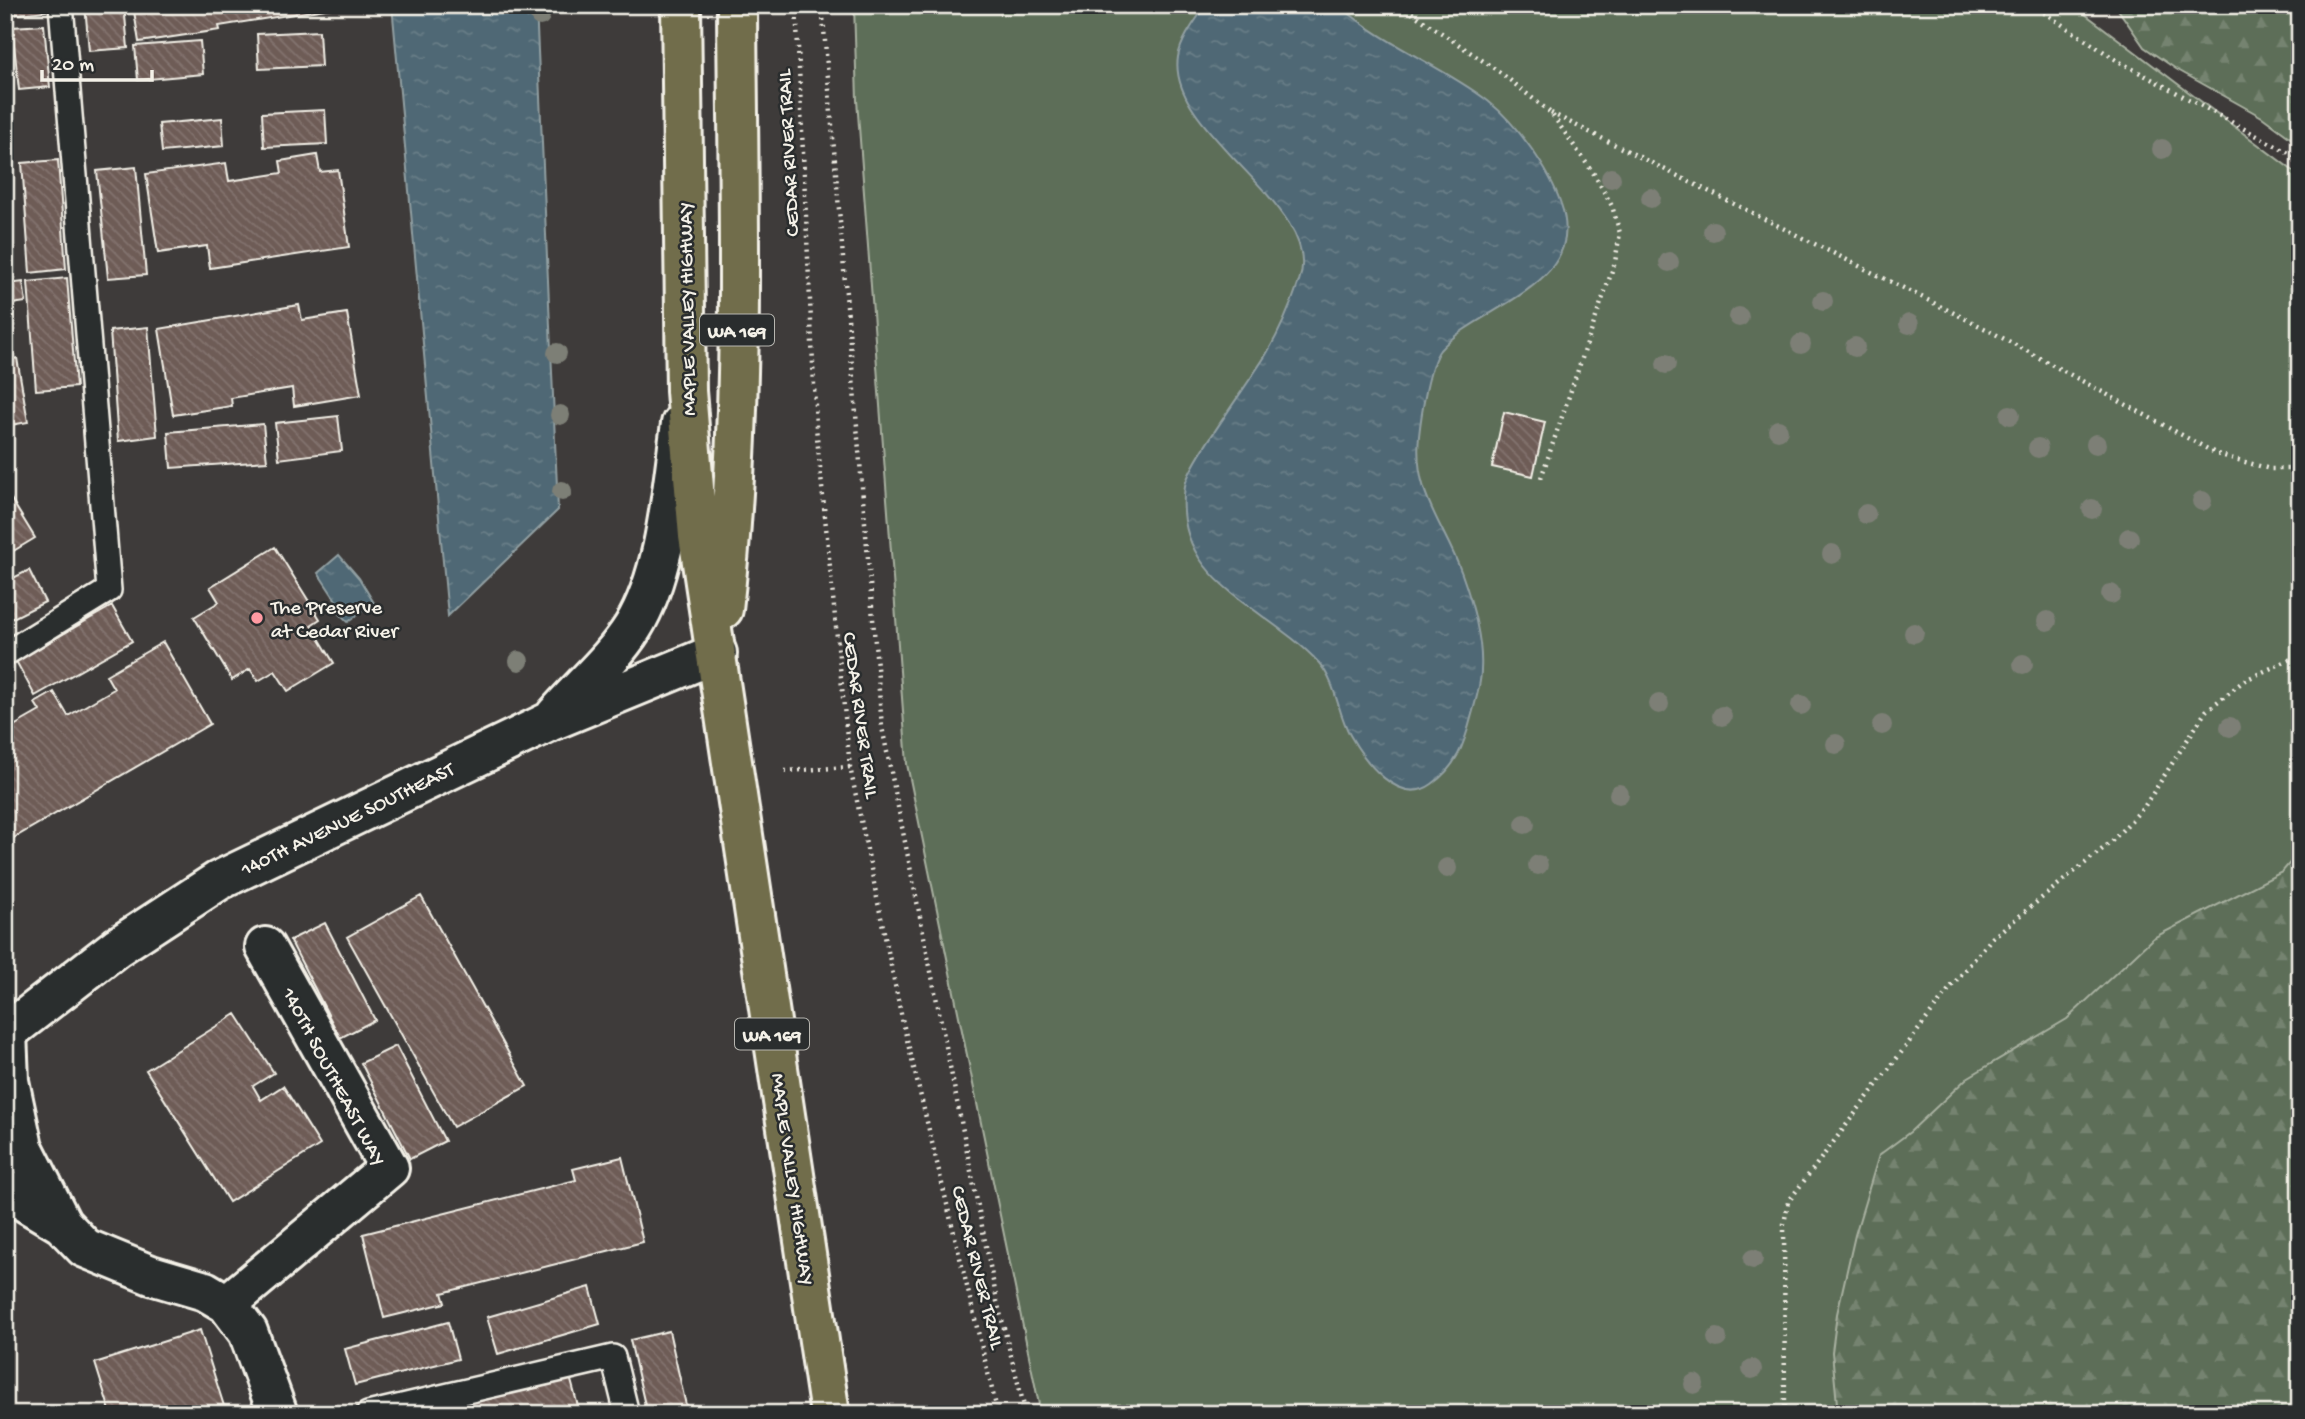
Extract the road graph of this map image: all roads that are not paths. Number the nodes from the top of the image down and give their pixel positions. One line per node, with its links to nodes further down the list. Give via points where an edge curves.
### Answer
1 (61, 5): 6 (lane, via 108,590)
2 (681, 5): 4 (main road, MAPLE VALLEY HIGHWAY / WA 169)
3 (737, 5): 5 (main road, MAPLE VALLEY HIGHWAY / WA 169, via 733,523)
4 (686, 391): 5 (main road, MAPLE VALLEY HIGHWAY / WA 169, via 698,536); 7 (main road, via 666,526 651,587 632,629)
5 (718, 653): 7 (main road, 140TH AVENUE SOUTHEAST); 17 (main road, MAPLE VALLEY HIGHWAY / WA 169)
6 (5, 654)
7 (549, 722): 9 (main road, 140TH AVENUE SOUTHEAST, via 218,881 117,947)
8 (265, 947): 12 (main road, 140TH SOUTHEAST WAY, via 389,1168)
9 (6, 1033): 11 (main road, via 9,1081 23,1147)
10 (5, 1190): 11 (main road)
11 (62, 1224): 12 (main road, via 85,1248 205,1291)
12 (227, 1304): 14 (main road, via 248,1332)
13 (399, 1410): 15 (lane); 16 (lane, via 613,1357)
14 (278, 1414)
15 (368, 1414)
16 (627, 1414)
17 (830, 1414)

